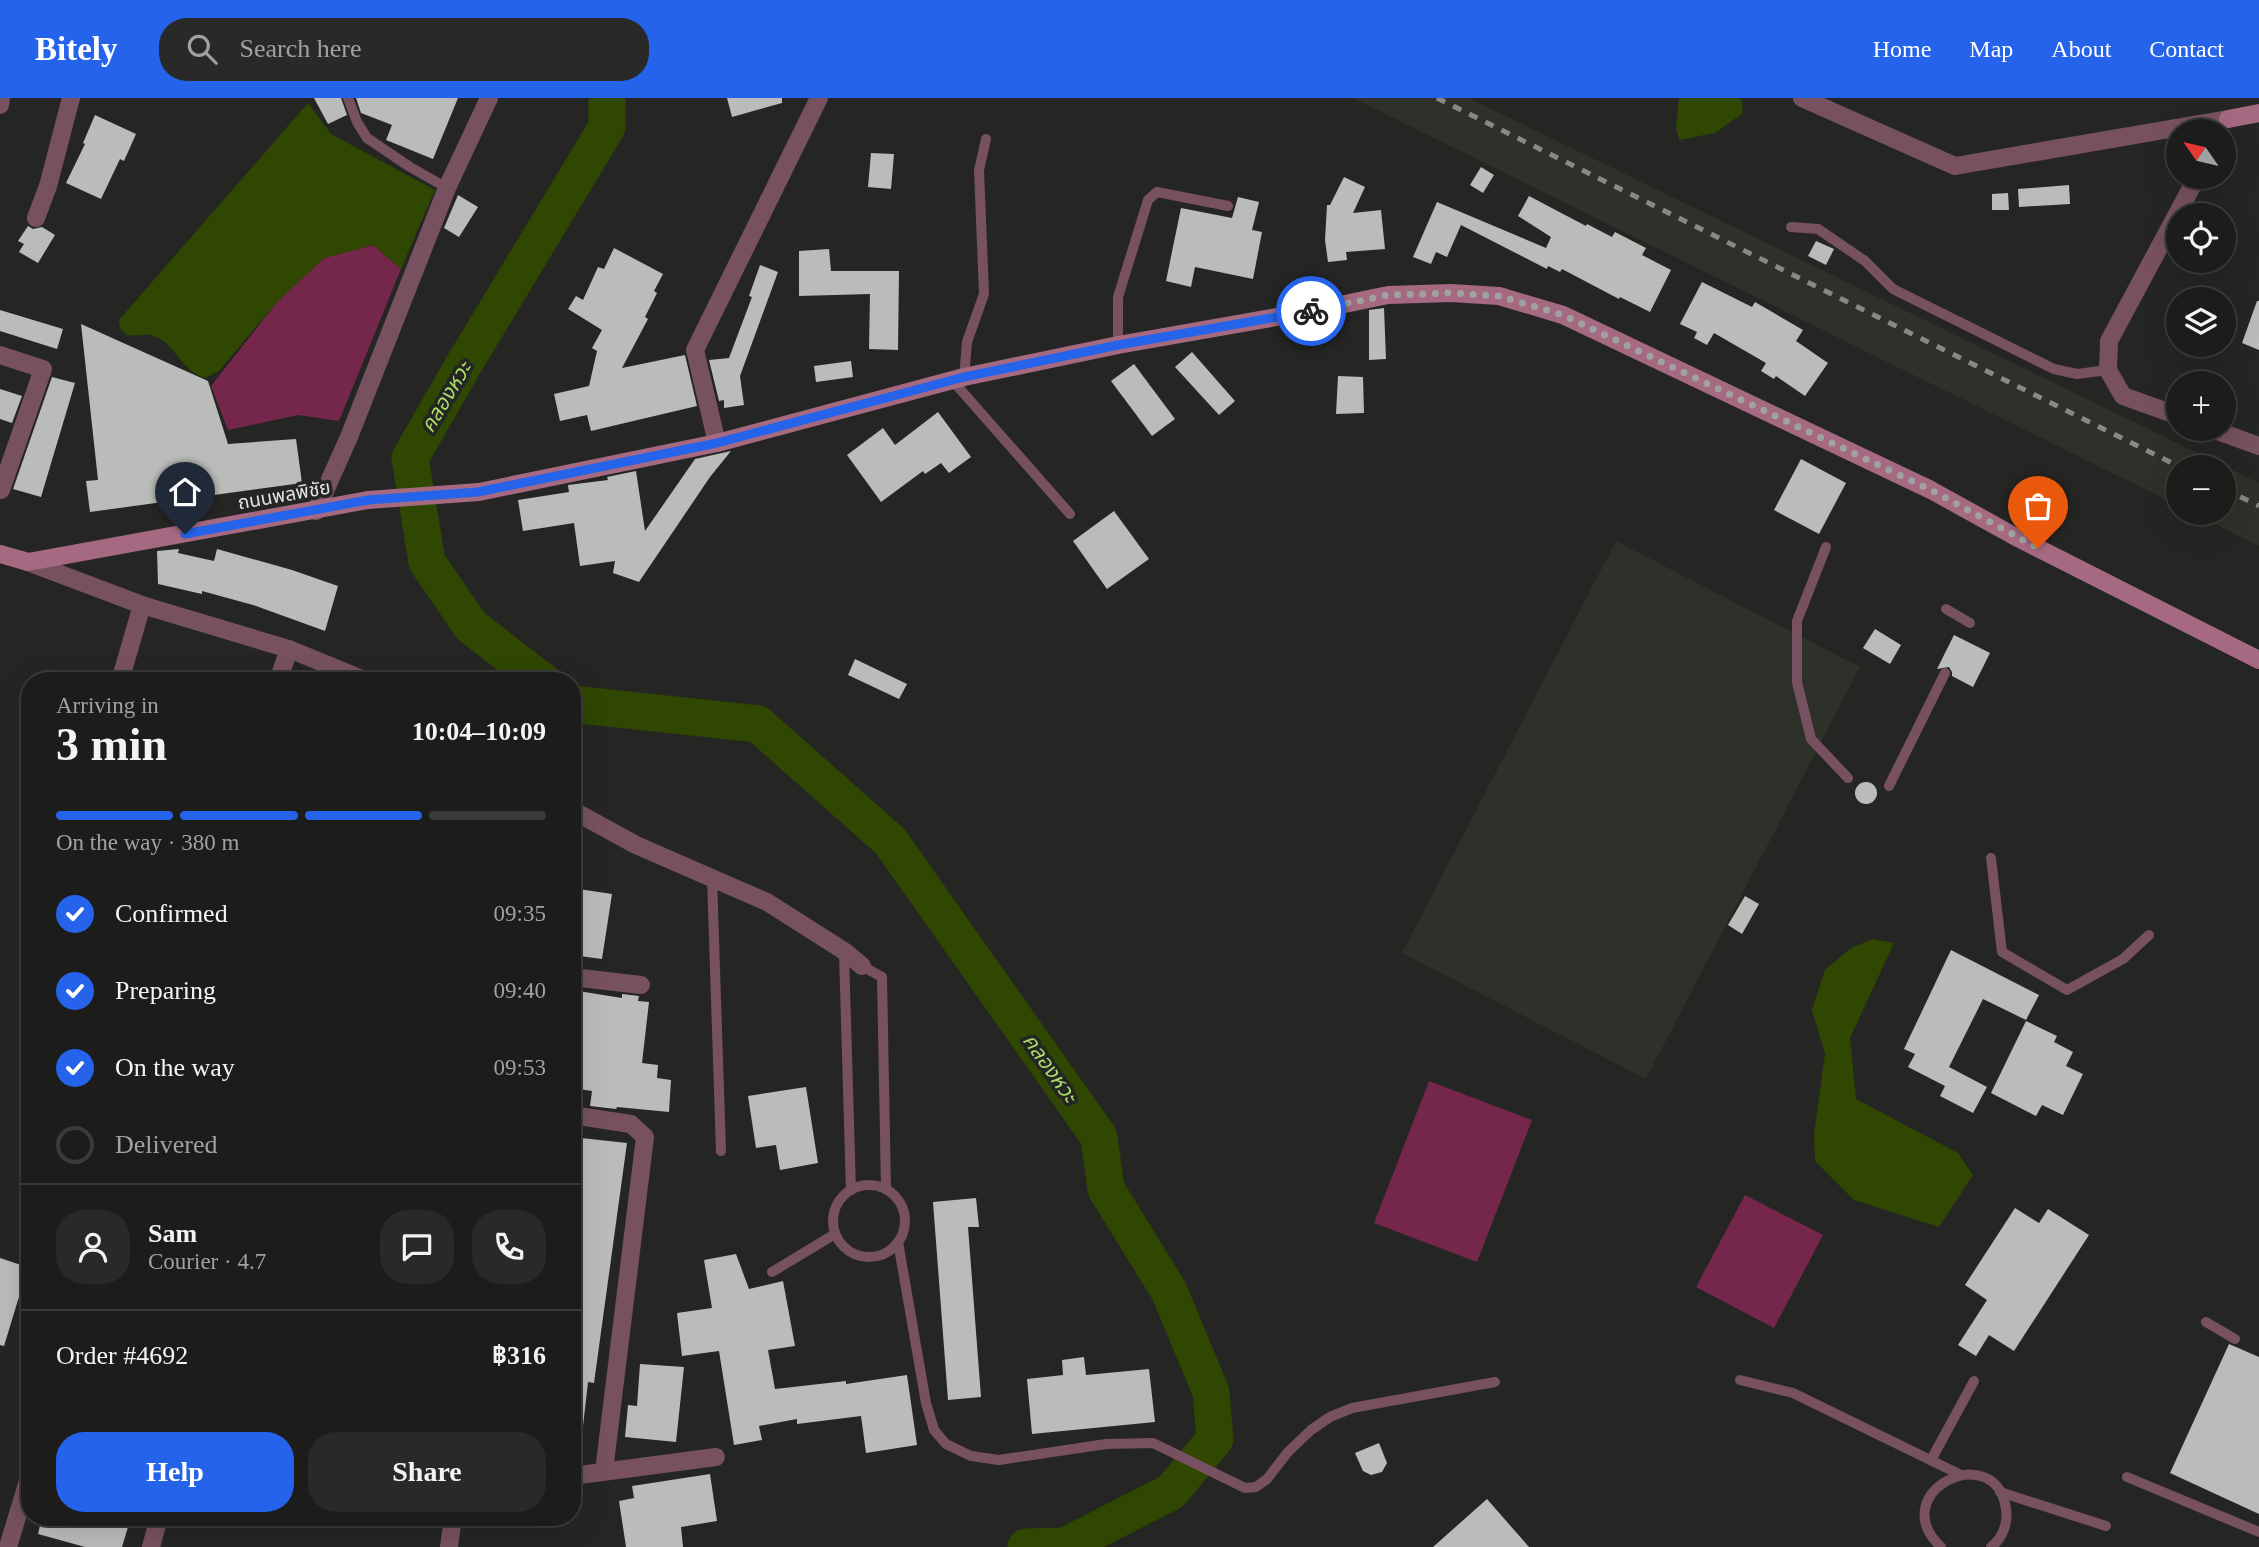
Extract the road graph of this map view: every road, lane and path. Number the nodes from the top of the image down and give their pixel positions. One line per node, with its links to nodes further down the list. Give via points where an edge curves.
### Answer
1 (1, 98): 7 (street)
2 (71, 98): 15 (street)
3 (348, 98): 12 (lane, via 367,138)
4 (489, 98): 12 (street)
5 (819, 98): 23 (street, via 695,351)
6 (1801, 98): 10 (street, via 1955,166)
7 (0, 105)
8 (2259, 113): 9 (street)
9 (2236, 121)
10 (2166, 134)
11 (986, 139): 20 (lane, via 979,170 984,294)
12 (447, 188): 26 (street)
13 (2191, 189): 19 (street, via 2109,341)
14 (1228, 206): 17 (lane, via 1157,192 1148,200 1118,297)
15 (36, 218)
16 (1791, 227): 19 (lane, via 1818,229 1865,261 1893,289 2054,369 2077,374)
17 (1118, 345): 20 (street, ถนนพลพิชัย); 35 (street, ถนนพลพิชัย, via 1388,295 1499,296 1563,315 1931,490)
18 (0, 355): 25 (street, via 43,369)
19 (2108, 370): 21 (street, via 2123,396)
20 (958, 379): 23 (street, ถนนพลพิชัย); 27 (lane)
21 (2166, 411)
22 (2236, 438): 24 (street)
23 (717, 443): 26 (street, ถนนพลพิชัย, via 478,492 368,500)
24 (2259, 446)
25 (1, 490)
26 (316, 511): 30 (street, ถนนพลพิชัย)
27 (1070, 514)
28 (1826, 547): 40 (lane, via 1797,621 1797,682 1811,739)
29 (0, 554): 30 (street, ถนนพลพิชัย)
30 (28, 562): 31 (street)
31 (142, 604): 34 (street); 36 (street)
32 (1945, 609): 33 (lane)
33 (1970, 622)
34 (289, 649): 37 (street); 38 (street)
35 (2258, 658)
36 (123, 672)
37 (281, 672)
38 (345, 672)
39 (1945, 673): 41 (lane)
40 (1848, 778)
41 (1889, 786)
42 (581, 815): 44 (street)
43 (1991, 858): 45 (lane, via 2002,952 2067,990 2123,959)
44 (712, 878): 46 (street, via 767,902); 51 (lane)
45 (2149, 935)
46 (844, 951): 47 (street); 53 (lane)
47 (862, 966): 52 (lane, via 882,978)
48 (581, 978): 49 (street)
49 (641, 985)
50 (581, 1116): 64 (street, via 631,1124 645,1138)
51 (721, 1151)
52 (886, 1189): 53 (lane, via 875,1185); 55 (lane, via 896,1197 905,1219)
53 (851, 1190): 54 (lane, via 835,1209)
54 (835, 1234): 55 (lane, via 840,1244 859,1256 881,1256); 56 (lane)
55 (898, 1242): 61 (lane, via 934,1430 946,1444 971,1456 999,1460 1106,1444 1153,1443 1245,1488 1256,1487 1311,1430 1330,1417 1352,1408)
56 (772, 1272)
57 (2206, 1322): 58 (lane)
58 (2235, 1339)
59 (1740, 1380): 63 (lane, via 1793,1393)
60 (1974, 1381): 63 (lane)
61 (1496, 1382)
62 (716, 1457): 64 (street)
63 (1931, 1460): 66 (lane)
64 (604, 1471): 65 (street)
65 (581, 1475)
66 (1961, 1475): 68 (lane, via 1983,1478); 77 (lane, via 1947,1479 1929,1500 1927,1527)
67 (2127, 1477): 73 (lane)
68 (2000, 1492): 72 (lane); 78 (lane, via 2007,1519 2004,1532)
69 (21, 1504): 74 (street)
70 (157, 1526): 75 (street)
71 (452, 1526): 76 (street)
72 (2106, 1526)
73 (2259, 1532)
74 (8, 1547)
75 (151, 1547)
76 (449, 1547)
77 (1941, 1547)
78 (1991, 1547)

